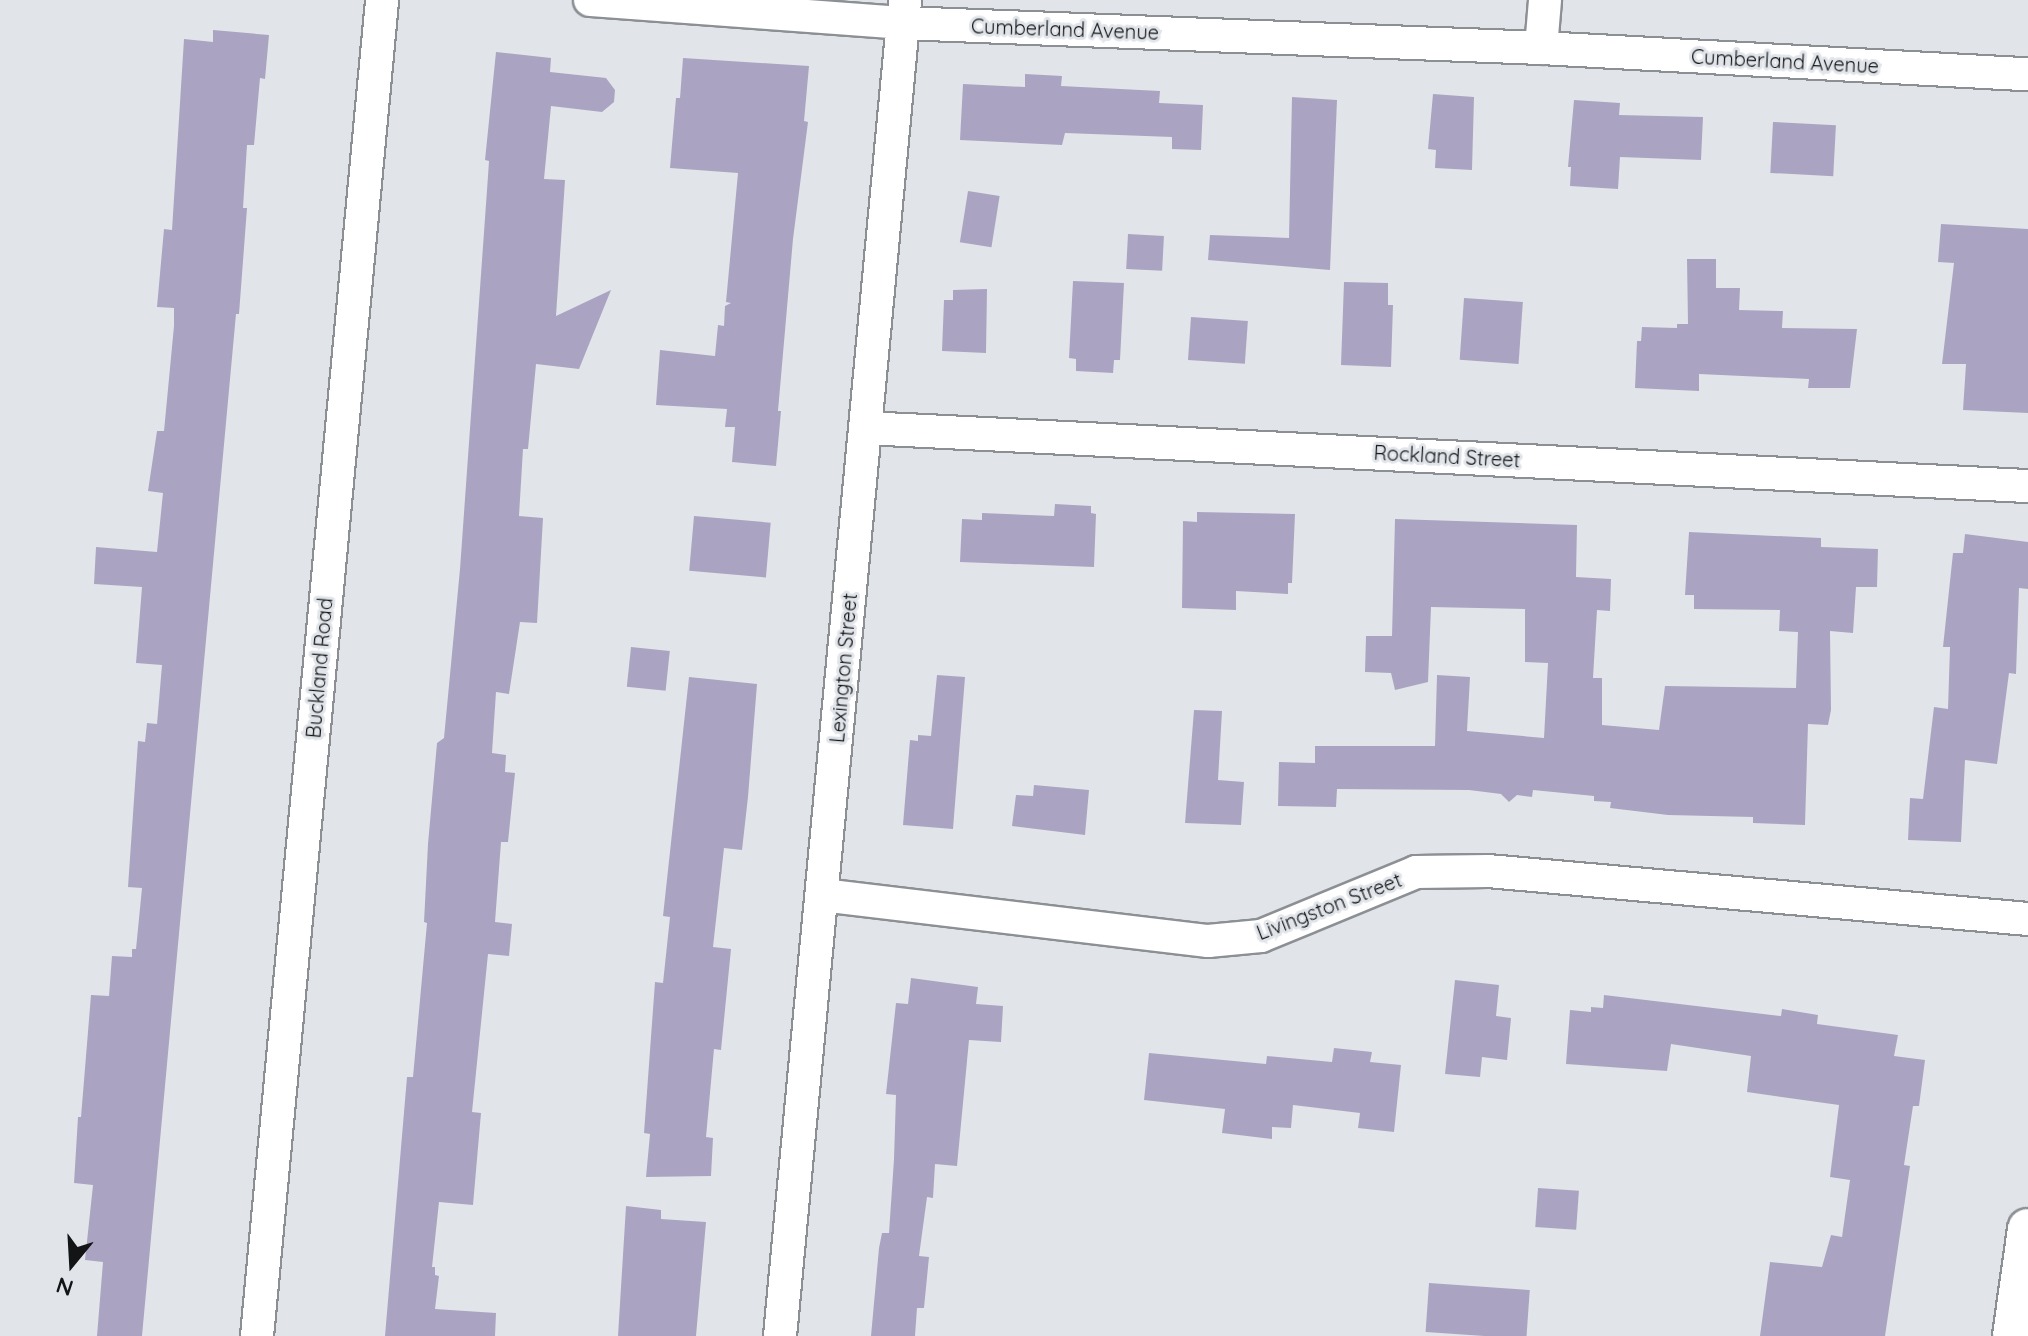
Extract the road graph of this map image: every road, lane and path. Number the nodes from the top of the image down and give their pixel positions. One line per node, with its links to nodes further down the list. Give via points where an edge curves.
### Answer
1 (382, 0): 12 (street, Buckland Road)
2 (590, 0): 4 (street, Cumberland Avenue)
3 (1545, 0): 5 (street)
4 (903, 11): 5 (street, Cumberland Avenue); 7 (street, Lexington Street)
5 (1541, 48): 6 (street, Cumberland Avenue)
6 (2028, 74)
7 (865, 428): 8 (street, Rockland Street); 9 (street, Lexington Street)
8 (2028, 486)
9 (822, 895): 10 (street, Livingston Street, via 1208,941 1261,936 1416,872 1488,871); 13 (street, Lexington Street)
10 (2028, 919)
11 (2028, 1229): 14 (street)
12 (257, 1336)
13 (780, 1336)
14 (2013, 1336)

